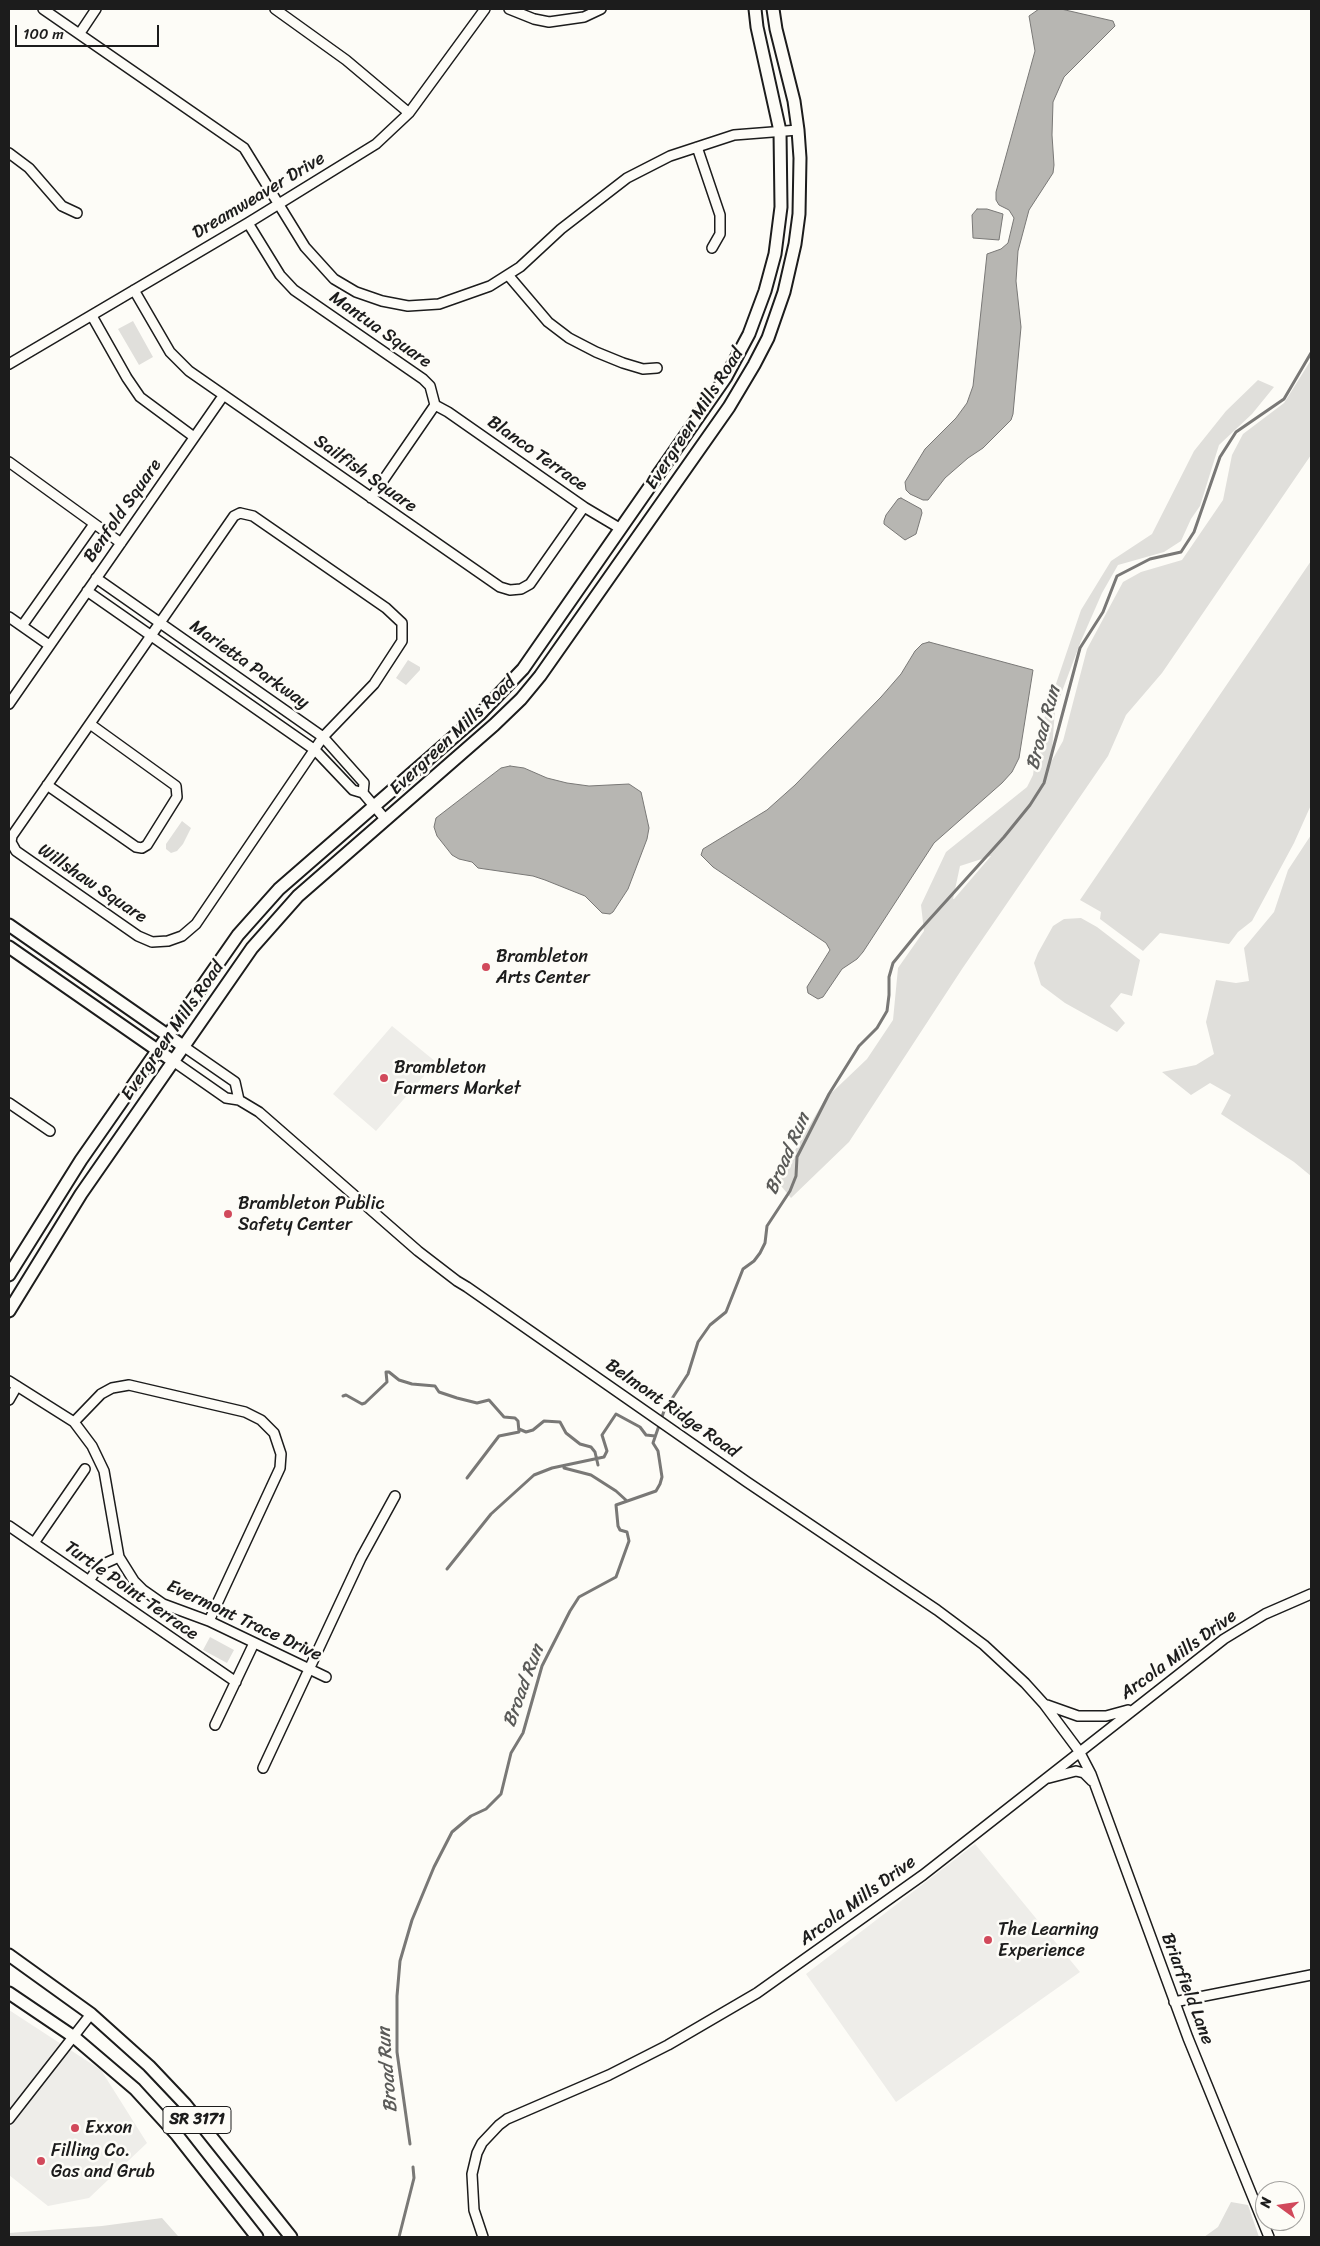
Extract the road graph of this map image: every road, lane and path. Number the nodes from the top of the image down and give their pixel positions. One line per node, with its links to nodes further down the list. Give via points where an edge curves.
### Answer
1 (44, 9): 9 (street)
2 (96, 9): 9 (street)
3 (275, 9): 10 (street, via 344,59)
4 (484, 9): 10 (street, Dreamweaver Drive)
5 (509, 9): 6 (street, via 549,22 584,17)
6 (601, 9)
7 (754, 9): 12 (main road, Evergreen Mills Road)
8 (773, 9): 11 (main road, Evergreen Mills Road)
9 (80, 33): 15 (street, via 244,148)
10 (409, 113): 15 (street, Dreamweaver Drive, via 376,144)
11 (798, 130): 12 (street); 47 (main road, Evergreen Mills Road, via 801,185 795,244 780,306 754,365 729,406 540,676 494,725)
12 (780, 131): 13 (street, via 734,135); 31 (main road, Evergreen Mills Road, via 782,187 778,238 765,291 749,334 726,377)
13 (696, 147): 18 (street, via 720,215 720,234); 19 (street, via 627,178)
14 (9, 153): 16 (street, via 29,168 62,206)
15 (279, 204): 17 (street, Dreamweaver Drive); 19 (street, via 305,248 334,279 356,292 382,301 408,306 439,304 490,286)
16 (78, 214)
17 (248, 223): 20 (street, Dreamweaver Drive); 25 (street, Mantua Square, via 287,282 423,379 430,386)
18 (712, 248)
19 (508, 275): 23 (street, via 548,322 569,338 623,363 643,369)
20 (134, 290): 21 (street, Dreamweaver Drive); 24 (street, Sailfish Square, via 170,352)
21 (92, 316): 22 (street, Dreamweaver Drive); 26 (street, via 140,397)
22 (9, 364)
23 (657, 368)
24 (223, 396): 26 (street, Benfold Square); 28 (street, Sailfish Square)
25 (435, 405): 28 (street); 29 (street, Blanco Terrace)
26 (194, 437): 32 (street, Benfold Square)
27 (9, 462): 30 (street)
28 (371, 498): 29 (street, Sailfish Square, via 500,587 510,590 530,584)
29 (584, 507): 31 (street, Blanco Terrace)
30 (94, 524): 32 (street); 37 (street)
31 (621, 529): 46 (main road, Evergreen Mills Road, via 523,669 500,694)
32 (121, 543): 33 (street, Benfold Square)
33 (96, 578): 34 (street, Benfold Square); 36 (street, Marietta Parkway)
34 (87, 591): 38 (street, Marietta Parkway); 39 (street, Benfold Square)
35 (9, 617): 37 (street)
36 (160, 622): 38 (street, Willshaw Square); 42 (street, Marietta Parkway); 42 (street, Willshaw Square, via 234,516 245,513 254,516 386,608 402,623 404,633 398,650 374,684)
37 (22, 626): 39 (street)
38 (152, 635): 41 (street, Willshaw Square); 43 (street, Marietta Parkway)
39 (49, 646): 40 (street, Benfold Square)
40 (9, 704)
41 (90, 724): 44 (street, Willshaw Square); 44 (street, via 176,786 177,798 147,845 136,847)
42 (323, 737): 43 (street, Willshaw Square); 45 (street, Marietta Parkway, via 364,783)
43 (315, 750): 44 (street, Willshaw Square, via 196,924 182,936 168,941 152,942 138,936 13,848 12,836); 45 (street, Marietta Parkway, via 353,790)
44 (48, 785)
45 (363, 793): 46 (street, Marietta Parkway)
46 (374, 806): 47 (street, Marietta Parkway); 50 (main road, Evergreen Mills Road, via 262,907 238,935)
47 (386, 820): 51 (main road, Evergreen Mills Road, via 298,896 265,932)
48 (9, 925): 50 (main road)
49 (9, 947): 52 (main road, Belmont Ridge Road)
50 (168, 1037): 51 (main road); 52 (main road, Evergreen Mills Road)
51 (183, 1046): 53 (main road, Evergreen Mills Road); 54 (street, via 236,1082)
52 (158, 1051): 53 (main road, Belmont Ridge Road); 57 (main road, Evergreen Mills Road, via 55,1199)
53 (173, 1061): 54 (street, Belmont Ridge Road, via 226,1098); 58 (main road, Evergreen Mills Road, via 81,1194)
54 (240, 1100): 75 (street, Belmont Ridge Road, via 276,1126 436,1266 944,1615 1005,1663)
55 (9, 1103): 56 (street)
56 (50, 1132)
57 (9, 1275)
58 (9, 1311)
59 (9, 1381): 60 (street, Evermont Trace Drive)
60 (17, 1386): 61 (street); 62 (street, Evermont Trace Drive)
61 (9, 1400)
62 (74, 1422): 67 (street, Evermont Trace Drive, via 92,1446 104,1472); 70 (street, via 101,1394 129,1385 245,1412 261,1420 274,1434 280,1468)
63 (85, 1469): 66 (street)
64 (395, 1496): 72 (street, via 361,1558)
65 (9, 1526): 66 (street, Turtle Point Terrace)
66 (34, 1543): 68 (street, Turtle Point Terrace)
67 (119, 1557): 68 (street, via 99,1566); 70 (street, Evermont Trace Drive, via 134,1581 153,1598)
68 (89, 1581): 74 (street, Turtle Point Terrace)
69 (1311, 1594): 76 (street, Arcola Mills Drive, via 1265,1614 1224,1639)
70 (209, 1621): 71 (street, Evermont Trace Drive)
71 (254, 1643): 72 (street, Evermont Trace Drive); 74 (street)
72 (309, 1669): 73 (street, Evermont Trace Drive); 79 (street)
73 (326, 1677)
74 (236, 1682): 77 (street)
75 (1044, 1704): 76 (street, via 1065,1713 1092,1717); 78 (street, Belmont Ridge Road)
76 (1133, 1708): 78 (street, Arcola Mills Drive)
77 (215, 1725)
78 (1080, 1751): 80 (street, Arcola Mills Drive); 81 (street, Briarfield Lane)
79 (263, 1768)
80 (1042, 1781): 81 (street, via 1076,1771); 91 (street, Arcola Mills Drive, via 923,1875 757,1993 668,2045 499,2125 480,2148 472,2174 474,2210)
81 (1094, 1783): 85 (street, Briarfield Lane)
82 (9, 1955): 86 (main road, SR 3171)
83 (1311, 1975): 85 (street)
84 (9, 1993): 87 (main road, SR 3171)
85 (1174, 2002): 92 (street, Briarfield Lane)
86 (90, 2014): 87 (street); 90 (main road, SR 3171, via 185,2104)
87 (74, 2037): 88 (street); 89 (main road, SR 3171, via 116,2071 154,2109)
88 (9, 2119)
89 (257, 2237)
90 (291, 2237)
91 (482, 2237)
92 (1269, 2237)

